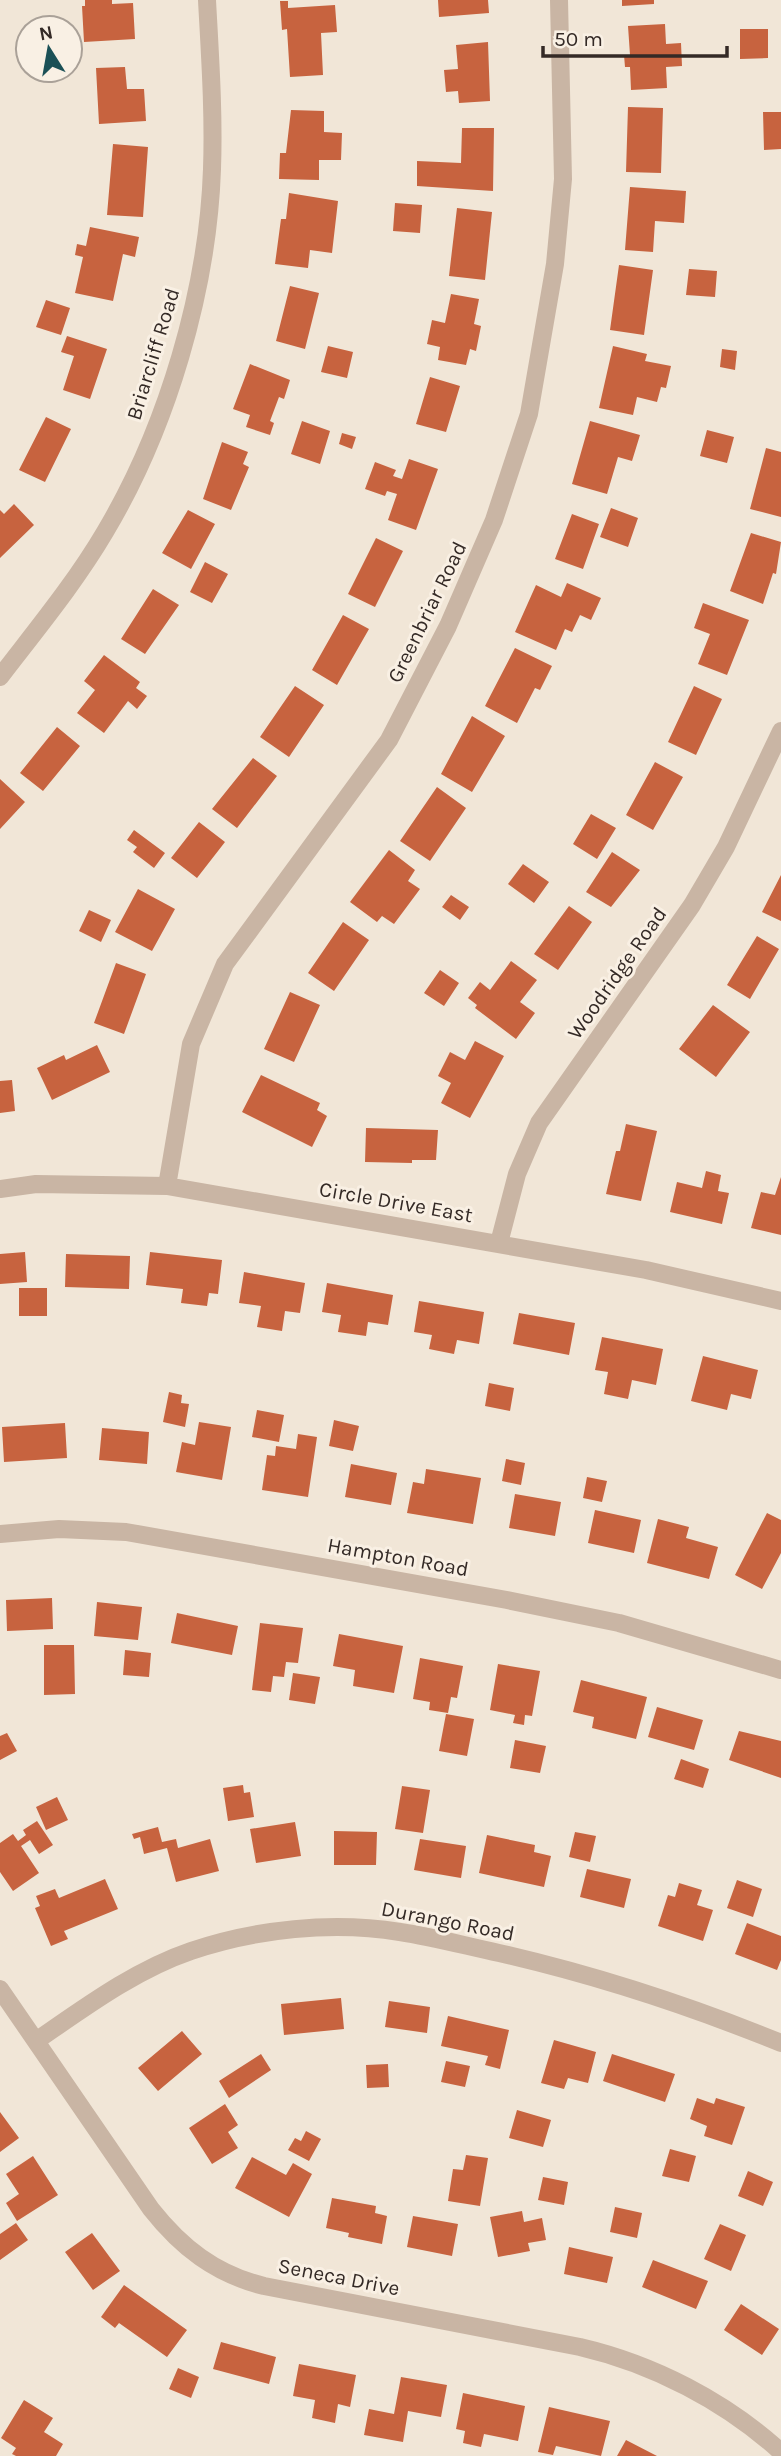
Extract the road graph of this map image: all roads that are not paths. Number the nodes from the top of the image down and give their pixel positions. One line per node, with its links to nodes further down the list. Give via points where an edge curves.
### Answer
1 (207, 0): 3 (street, Briarcliff Road, via 211,183 200,272 179,357 151,438 105,533 56,604)
2 (559, 0): 5 (street, Greenbriar Road, via 563,179 552,289 529,414 494,520 442,638 388,740 225,964 191,1044)
3 (4, 664)
4 (781, 731): 7 (street, Woodridge Road, via 726,847 692,905 539,1122 517,1174)
5 (167, 1186): 6 (street, Circle Drive East, via 36,1184); 7 (street, Circle Drive East)
6 (0, 1189)
7 (499, 1243): 8 (street, Circle Drive East)
8 (781, 1301)
9 (0, 1534): 10 (street, Hampton Road, via 126,1532 607,1620)
10 (781, 1670)
11 (0, 1989): 12 (street, Seneca Drive)
12 (36, 2042): 13 (street, Durango Road, via 130,1980 188,1952 261,1934 347,1928 399,1931 551,1965 716,2017); 14 (street, Seneca Drive, via 163,2224 188,2250 214,2267 264,2286 623,2359 717,2404)
13 (781, 2043)
14 (781, 2452)

